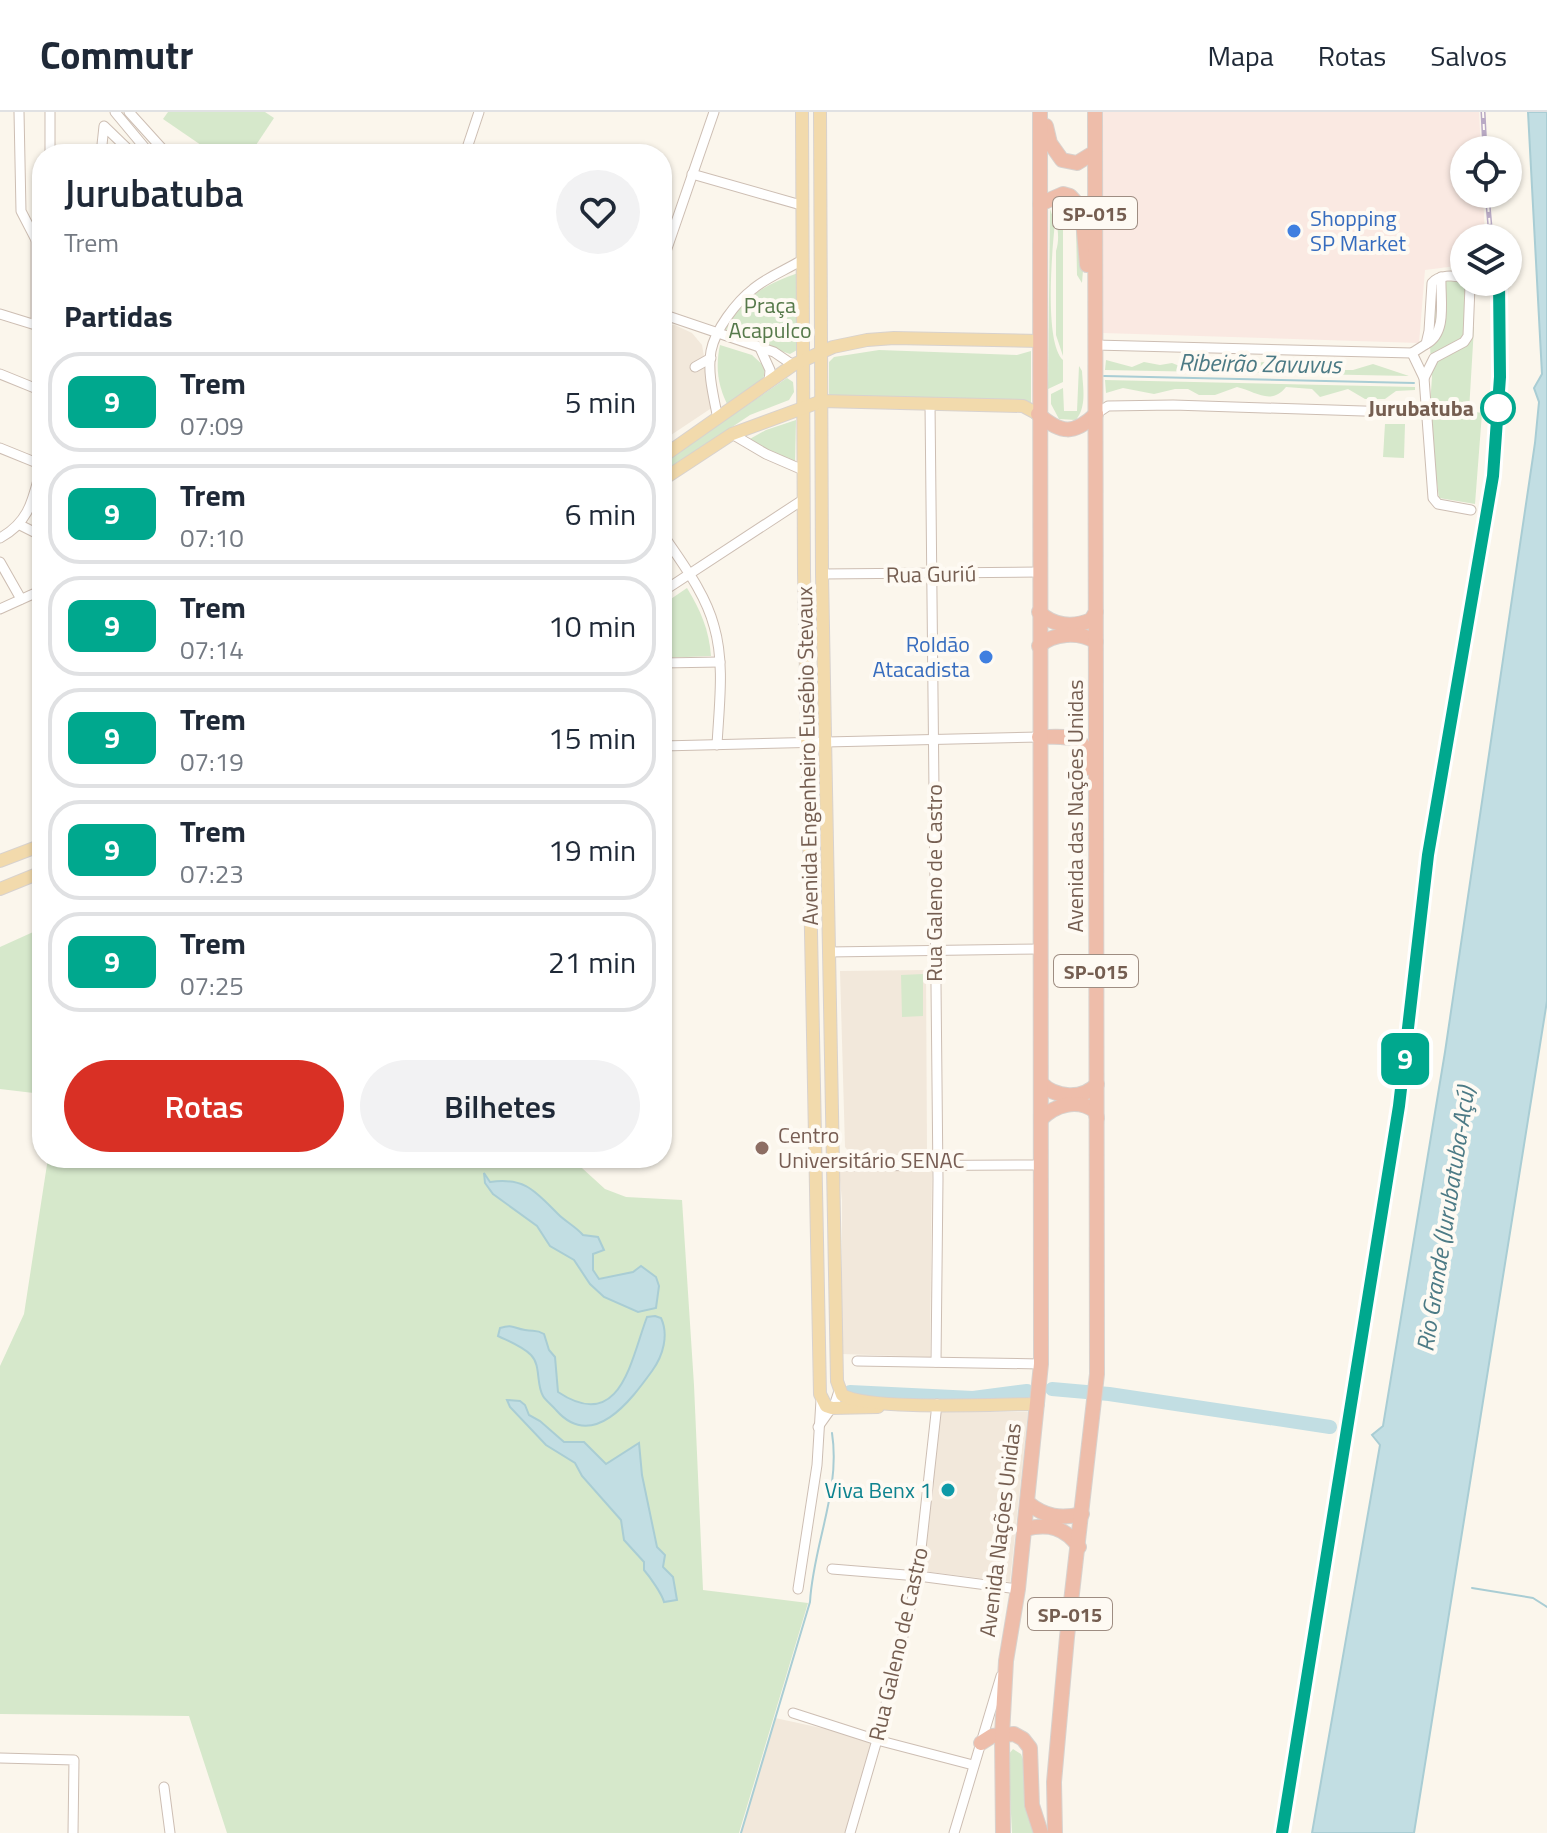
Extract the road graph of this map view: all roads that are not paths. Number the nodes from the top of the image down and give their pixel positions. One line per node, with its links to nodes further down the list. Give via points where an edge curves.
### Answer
1 (19, 112): 22 (street, via 21,211)
2 (50, 112): 12 (street)
3 (115, 112): 15 (street)
4 (129, 112): 16 (street)
5 (479, 112): 17 (street)
6 (714, 112): 19 (street)
7 (802, 112): 21 (main road, Avenida Engenheiro Eusébio Stevaux)
8 (820, 112): 28 (main road, Avenida Engenheiro Eusébio Stevaux)
9 (1040, 112): 20 (highway, Avenida das Nações Unidas / SP-015)
10 (1046, 112): 18 (highway, via 1057,156 1077,163)
11 (1095, 112): 18 (highway, Avenida das Nações Unidas / SP-015)
12 (50, 144)
13 (102, 144): 14 (street, via 104,126)
14 (123, 144)
15 (142, 144)
16 (158, 144)
17 (468, 144)
18 (1095, 152): 30 (highway, Avenida das Nações Unidas / SP-015)
19 (692, 174): 21 (street); 23 (street)
20 (1040, 204): 30 (highway, via 1063,194 1082,209 1088,301); 34 (highway, Avenida das Nações Unidas / SP-015)
21 (801, 205): 24 (main road, Avenida Engenheiro Eusébio Stevaux)
22 (32, 232)
23 (672, 233)
24 (802, 260): 27 (main road, Avenida Engenheiro Eusébio Stevaux); 33 (street, via 752,289)
25 (1450, 276): 37 (street, via 1435,279 1430,289 1429,331)
26 (1470, 296): 41 (street, via 1468,336)
27 (802, 300): 28 (main road); 40 (main road, Avenida Engenheiro Eusébio Stevaux)
28 (820, 308): 38 (main road, Avenida Engenheiro Eusébio Stevaux)
29 (0, 314): 32 (street)
30 (1095, 314): 35 (highway, Avenida das Nações Unidas / SP-015)
31 (672, 318): 33 (street)
32 (32, 324)
33 (718, 334): 36 (street); 39 (street)
34 (1040, 341): 38 (main road, via 894,338); 51 (highway, Avenida das Nações Unidas / SP-015)
35 (1095, 345): 37 (street); 52 (highway, Avenida das Nações Unidas / SP-015)
36 (760, 348): 40 (street); 45 (street)
37 (1419, 349): 41 (street); 44 (street)
38 (821, 350): 40 (main road); 47 (main road, Avenida Engenheiro Eusébio Stevaux)
39 (711, 358): 42 (street); 53 (street)
40 (798, 363): 45 (main road); 49 (main road, Avenida Engenheiro Eusébio Stevaux)
41 (1430, 366): 44 (street)
42 (695, 367)
43 (0, 374): 46 (street)
44 (1424, 378): 50 (street)
45 (769, 382): 53 (main road)
46 (32, 387)
47 (822, 401): 48 (main road); 49 (main road); 71 (main road, Avenida Engenheiro Eusébio Stevaux)
48 (930, 404): 51 (main road, via 1023,406); 72 (street, Rua Galeno de Castro)
49 (804, 406): 54 (main road); 58 (main road, Avenida Engenheiro Eusébio Stevaux)
50 (1425, 413): 52 (street, via 1158,405 1108,406); 62 (street, via 1433,498 1438,504)
51 (1038, 414): 52 (highway, via 1072,430); 69 (highway, Avenida das Nações Unidas / SP-015)
52 (1096, 414): 78 (highway, Avenida das Nações Unidas / SP-015)
53 (718, 419): 56 (main road)
54 (732, 434): 58 (street); 59 (main road)
55 (0, 448): 57 (street)
56 (672, 450)
57 (32, 461)
58 (803, 470): 61 (main road, Avenida Engenheiro Eusébio Stevaux)
59 (672, 473)
60 (32, 496): 63 (street)
61 (804, 499): 67 (main road, Avenida Engenheiro Eusébio Stevaux); 70 (street)
62 (1471, 510)
63 (20, 525): 64 (street); 65 (street)
64 (32, 531)
65 (0, 538)
66 (672, 548): 70 (street)
67 (803, 560): 71 (main road); 86 (main road, Avenida Engenheiro Eusébio Stevaux)
68 (0, 562): 75 (street)
69 (1039, 572): 72 (street, Rua Guriú); 77 (highway, Avenida das Nações Unidas / SP-015)
70 (690, 574): 73 (street); 81 (street, via 714,625)
71 (822, 574): 72 (street, Rua Guriú); 85 (main road, Avenida Engenheiro Eusébio Stevaux)
72 (933, 574): 84 (street, Rua Galeno de Castro)
73 (672, 586)
74 (32, 594): 75 (street)
75 (21, 599): 76 (street)
76 (0, 609)
77 (1039, 612): 78 (highway, via 1054,624 1091,620); 80 (highway, Avenida das Nações Unidas / SP-015)
78 (1096, 612): 79 (highway, Avenida das Nações Unidas / SP-015)
79 (1096, 642): 80 (highway, via 1082,635 1053,636); 91 (highway, Avenida das Nações Unidas / SP-015)
80 (1039, 646): 83 (highway, Avenida das Nações Unidas / SP-015)
81 (720, 662): 82 (street); 87 (street)
82 (672, 663)
83 (1039, 737): 84 (street); 91 (highway, via 1071,736 1085,747); 96 (highway, Avenida das Nações Unidas / SP-015)
84 (934, 738): 85 (street); 97 (street, Rua Galeno de Castro)
85 (826, 741): 86 (street); 90 (main road, Avenida Engenheiro Eusébio Stevaux)
86 (807, 742): 87 (street); 89 (main road, Avenida Engenheiro Eusébio Stevaux)
87 (717, 745): 88 (street)
88 (672, 746)
89 (808, 800): 90 (main road, via 823,809); 103 (main road, Avenida Engenheiro Eusébio Stevaux)
90 (827, 821): 98 (main road, Avenida Engenheiro Eusébio Stevaux)
91 (1096, 821): 100 (highway, Avenida das Nações Unidas / SP-015)
92 (32, 849): 93 (main road)
93 (0, 861)
94 (32, 876): 95 (main road)
95 (0, 889)
96 (1041, 949): 97 (street); 99 (highway, Avenida das Nações Unidas / SP-015)
97 (934, 950): 98 (street); 105 (street, Rua Galeno de Castro)
98 (828, 952): 104 (main road, Avenida Engenheiro Eusébio Stevaux)
99 (1041, 1083): 100 (highway, via 1052,1093 1072,1094 1086,1093); 102 (highway, Avenida das Nações Unidas / SP-015)
100 (1097, 1084): 101 (highway, Avenida das Nações Unidas / SP-015)
101 (1097, 1118): 102 (highway, via 1088,1106 1060,1105); 118 (highway, Avenida das Nações Unidas / SP-015, via 1097,1374)
102 (1041, 1119): 106 (highway, Avenida das Nações Unidas / SP-015)
103 (814, 1150): 104 (street, via 820,1161); 111 (main road, Avenida Engenheiro Eusébio Stevaux)
104 (831, 1165): 105 (street); 110 (main road, Avenida Engenheiro Eusébio Stevaux)
105 (938, 1165): 106 (street); 108 (street, Rua Galeno de Castro)
106 (1041, 1165): 109 (highway, Avenida das Nações Unidas / SP-015)
107 (857, 1361): 108 (street)
108 (936, 1362): 109 (street)
109 (1041, 1369): 112 (highway, Avenida das Nações Unidas / SP-015)
110 (838, 1390): 111 (street, via 827,1388); 113 (main road, via 854,1400); 115 (street, Avenida Engenheiro Eusébio Stevaux)
111 (820, 1397): 115 (main road); 116 (street, Avenida Engenheiro Eusébio Stevaux)
112 (1039, 1400): 114 (main road); 117 (highway, Avenida Nações Unidas / SP-015)
113 (893, 1403): 114 (main road); 115 (main road, via 869,1409)
114 (937, 1404): 122 (street, Rua Galeno de Castro)
115 (832, 1408): 116 (street, Avenida Engenheiro Eusébio Stevaux)
116 (818, 1427): 123 (street, Avenida Engenheiro Eusébio Stevaux)
117 (1028, 1503): 118 (highway, via 1045,1515); 119 (highway, Avenida Nações Unidas / SP-015)
118 (1082, 1514): 120 (highway, Avenida das Nações Unidas / SP-015)
119 (1025, 1529): 120 (highway, via 1058,1528); 124 (highway, Avenida Nações Unidas / SP-015)
120 (1079, 1547): 139 (highway, Avenida das Nações Unidas / SP-015, via 1054,1782)
121 (832, 1569): 122 (street)
122 (918, 1576): 124 (street); 128 (street, Rua Galeno de Castro)
123 (798, 1589)
124 (1018, 1589): 125 (highway, Avenida Nações Unidas / SP-015)
125 (1006, 1661): 127 (highway, SP-015); 129 (street)
126 (793, 1713): 128 (street)
127 (1002, 1735): 129 (highway); 133 (highway, SP-015); 138 (highway, via 1019,1736 1030,1748 1032,1805)
128 (877, 1740): 131 (street); 136 (street, Rua Galeno de Castro)
129 (981, 1743): 131 (street)
130 (0, 1758): 134 (street, via 71,1758 76,1763)
131 (973, 1765): 137 (street)
132 (164, 1787): 135 (street)
133 (1004, 1831)
134 (73, 1833)
135 (170, 1833)
136 (850, 1833)
137 (954, 1833)
138 (1041, 1833)
139 (1055, 1833)

